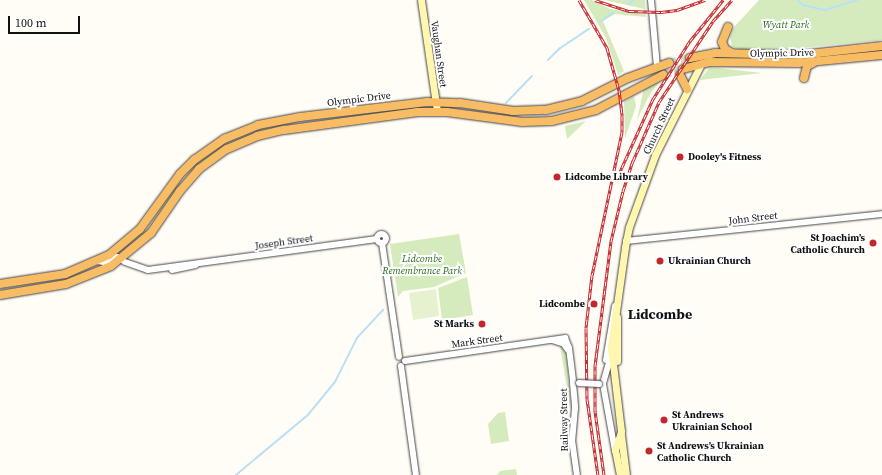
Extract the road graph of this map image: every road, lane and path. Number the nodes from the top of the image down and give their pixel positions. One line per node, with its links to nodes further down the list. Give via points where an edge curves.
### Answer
1 (421, 0): 17 (main road, Vaughan Street)
2 (651, 0): 13 (street)
3 (728, 28): 6 (highway, via 723,38 723,46)
4 (882, 46): 6 (highway, Olympic Drive, via 800,55)
5 (708, 54): 6 (highway, Olympic Drive); 8 (highway, Olympic Drive); 9 (highway); 12 (highway, Church Street)
6 (735, 54)
7 (882, 55): 10 (highway, Olympic Drive)
8 (690, 58)
9 (716, 62): 10 (highway, Olympic Drive); 12 (highway, Olympic Drive)
10 (813, 62): 15 (highway, via 806,66)
11 (669, 63): 13 (highway, Olympic Drive)
12 (701, 64): 16 (main road, Church Street); 16 (highway, Olympic Drive, via 681,72)
13 (657, 67): 17 (highway, Olympic Drive, via 582,101 554,109 520,111)
14 (662, 76): 18 (highway, Olympic Drive, via 596,110 552,122 512,121)
15 (804, 78)
16 (687, 89): 22 (main road, Church Street, via 655,156)
17 (436, 102): 18 (main road, Vaughan Street); 19 (highway, Olympic Drive)
18 (437, 111): 20 (highway, Olympic Drive)
19 (319, 114): 20 (highway); 24 (highway, Olympic Drive, via 258,125 214,145 180,174 135,234)
20 (321, 125): 23 (highway, Olympic Drive, via 257,136 222,152 191,178 155,229)
21 (882, 214): 22 (street, John Street)
22 (626, 241): 27 (main road, Church Street)
23 (123, 261): 24 (street, via 116,257); 26 (highway, via 70,283); 32 (street, Joseph Street, via 142,273 379,241 399,357 396,362)
24 (97, 262): 25 (highway, via 65,274)
25 (0, 284)
26 (0, 295)
27 (616, 303): 28 (main road); 30 (main road); 33 (street, via 607,344)
28 (616, 312): 30 (main road); 36 (main road)
29 (556, 339): 31 (street, via 565,345); 31 (street, Railway Street, via 564,337 568,342); 32 (street, Mark Street)
30 (612, 352): 33 (street); 36 (main road)
31 (571, 356): 34 (street, Railway Street)
32 (403, 364): 41 (street)
33 (606, 371): 35 (street)
34 (576, 383): 35 (street, bridge); 42 (street, Railway Street, via 572,440)
35 (601, 384): 37 (street)
36 (617, 391): 38 (main road)
37 (610, 417): 39 (street); 40 (street)
38 (621, 431): 39 (main road); 44 (main road)
39 (617, 444): 40 (main road); 44 (main road)
40 (615, 452): 43 (main road)
41 (416, 475)
42 (577, 475)
43 (620, 475)
44 (625, 475)

